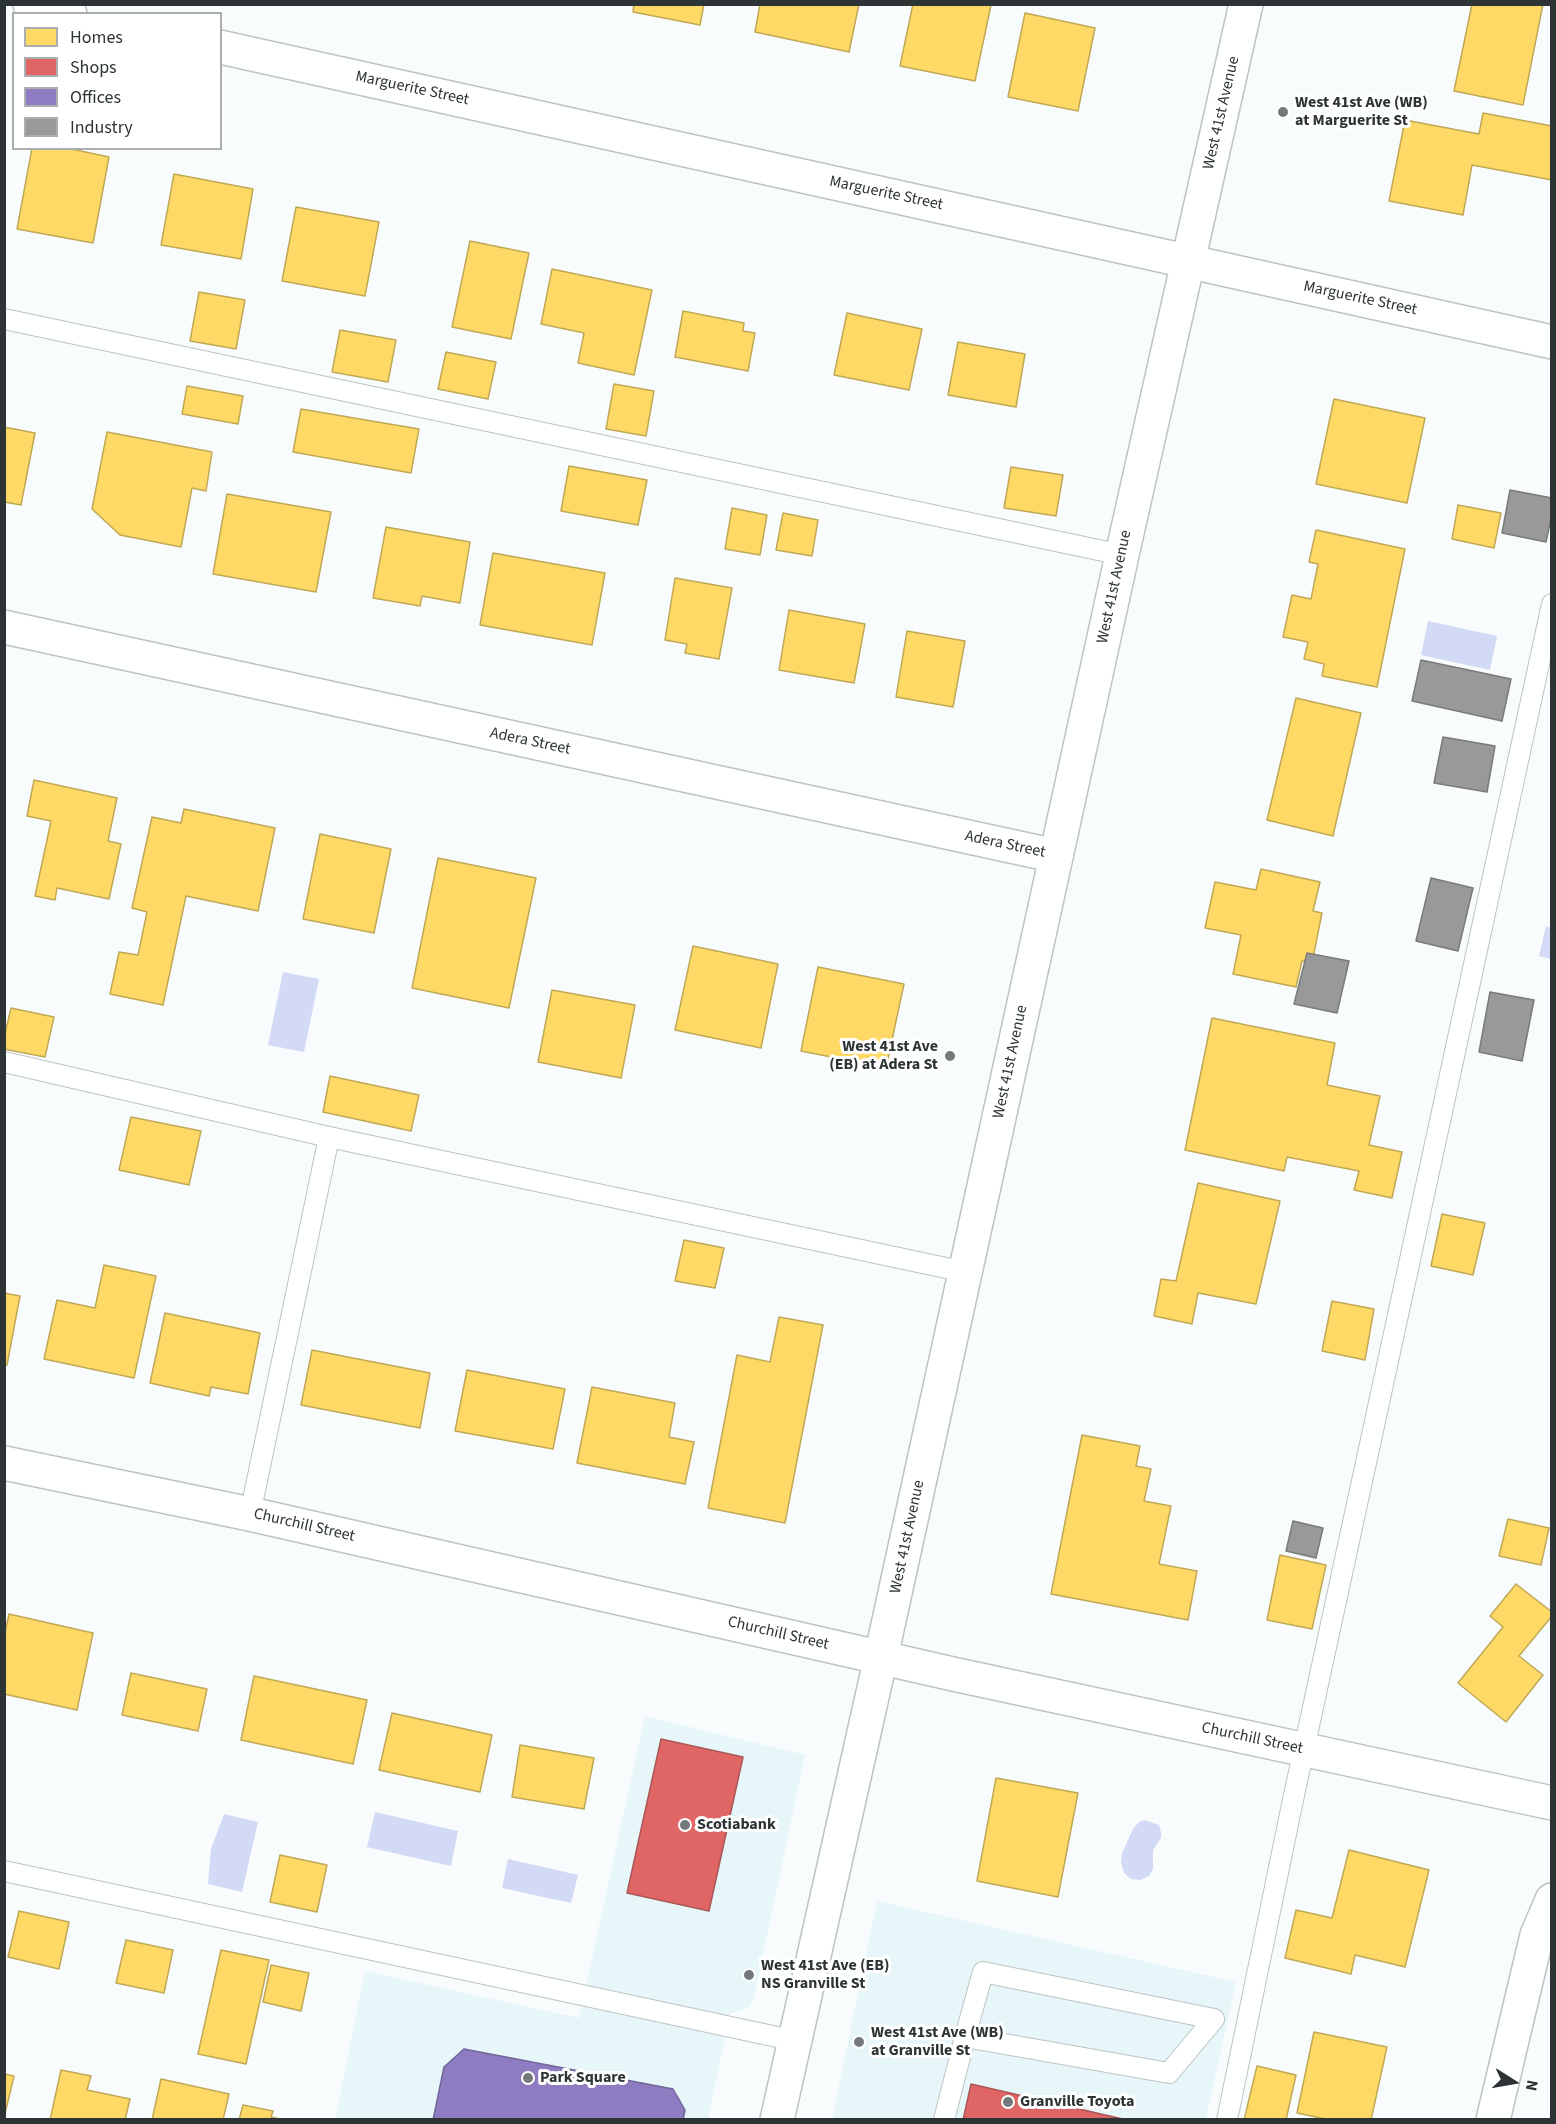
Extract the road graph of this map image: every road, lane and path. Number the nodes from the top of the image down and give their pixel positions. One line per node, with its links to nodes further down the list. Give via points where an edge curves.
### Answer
1 (30, 4): 3 (street)
2 (1246, 4): 5 (street, West 41st Avenue)
3 (62, 12)
4 (222, 47): 5 (street, Marguerite Street)
5 (1189, 260): 7 (street, Marguerite Street); 8 (street, West 41st Avenue)
6 (4, 320): 8 (lane)
7 (1551, 342)
8 (1122, 555): 11 (street, West 41st Avenue)
9 (1551, 604): 18 (lane)
10 (4, 627): 11 (street, Adera Street)
11 (1056, 856): 14 (street, West 41st Avenue)
12 (4, 1062): 13 (lane)
13 (329, 1137): 14 (lane); 16 (lane)
14 (965, 1272): 17 (street, West 41st Avenue)
15 (4, 1463): 16 (street, Churchill Street)
16 (250, 1514): 17 (street, Churchill Street)
17 (882, 1657): 18 (street, Churchill Street); 23 (street, West 41st Avenue)
18 (1304, 1750): 19 (street, Churchill Street); 26 (lane)
19 (1551, 1803)
20 (4, 1871): 23 (lane)
21 (1551, 1900): 27 (street, via 1537,1935)
22 (965, 2037): 22 (lane, via 983,1972 1214,2019 1169,2073); 25 (lane)
23 (795, 2041): 24 (street, West 41st Avenue)
24 (778, 2119)
25 (944, 2120)
26 (1227, 2120)
27 (1492, 2120)

